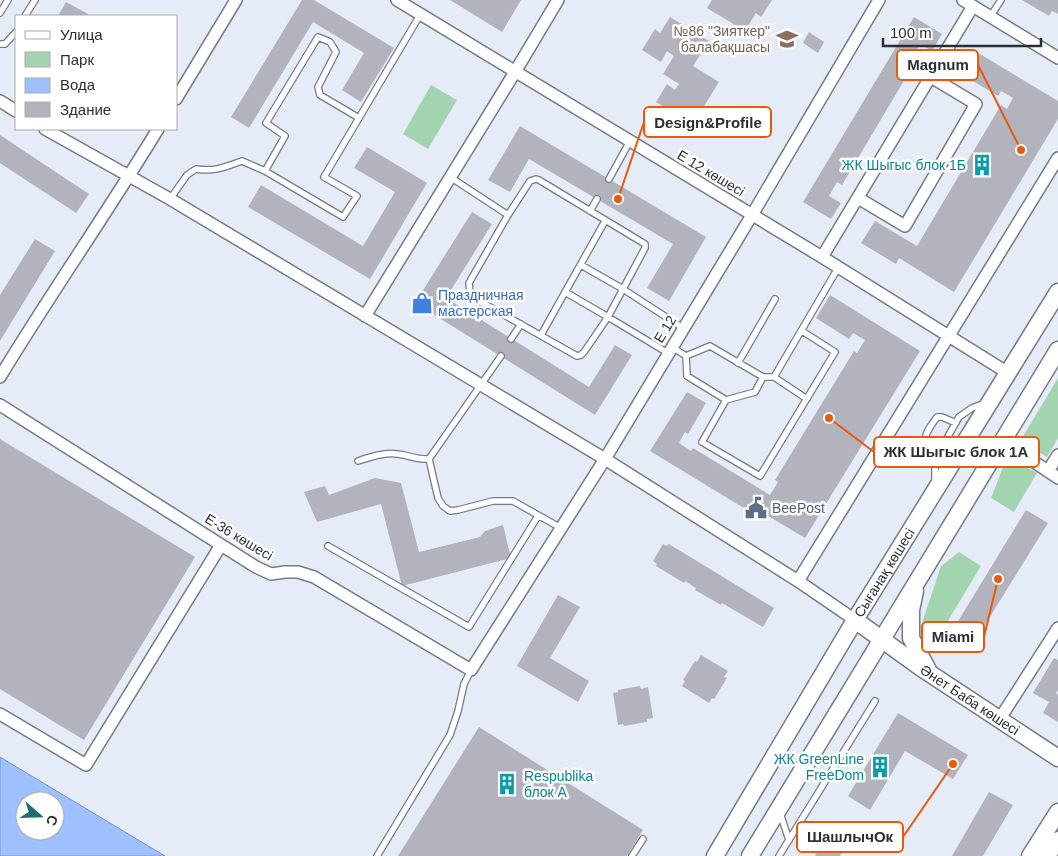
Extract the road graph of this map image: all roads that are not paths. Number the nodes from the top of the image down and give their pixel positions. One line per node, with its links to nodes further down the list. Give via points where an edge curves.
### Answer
1 (8, 0): 10 (lane)
2 (35, 0): 11 (lane)
3 (236, 0): 19 (street)
4 (397, 0): 12 (street, Е 12 көшесі)
5 (558, 0): 17 (street)
6 (879, 0): 36 (street, E 12)
7 (963, 0): 9 (street)
8 (1001, 0): 13 (lane)
9 (973, 6): 13 (street); 18 (street)
10 (0, 13)
11 (27, 15)
12 (420, 15): 17 (street, Е 12 көшесі); 22 (lane)
13 (990, 17): 16 (street)
14 (15, 33): 15 (lane, via 6,44)
15 (0, 44)
16 (1058, 58)
17 (515, 72): 25 (street, Е 12 көшесі); 29 (street)
18 (931, 77): 31 (street); 31 (street, via 976,104 905,226)
19 (178, 96)
20 (0, 101): 21 (street)
21 (15, 110)
22 (359, 118): 27 (lane, via 324,177 357,196 343,217); 27 (lane, via 320,95 318,86 336,52 330,42 318,37 266,123 285,136)
23 (48, 130): 28 (street)
24 (157, 130): 28 (street)
25 (630, 141): 30 (lane); 36 (street, Е 12 көшесі)
26 (1058, 158): 51 (street)
27 (265, 171): 32 (lane, via 242,161 220,170 196,169 187,175)
28 (129, 177): 32 (street); 59 (street)
29 (450, 177): 35 (lane); 45 (street)
30 (609, 179)
31 (858, 198): 38 (street)
32 (170, 199): 45 (street)
33 (597, 199): 34 (lane)
34 (590, 211): 35 (lane, via 536,179 530,181); 37 (lane)
35 (508, 215): 47 (lane, via 469,283 469,289 474,298)
36 (752, 216): 38 (street, Е 12 көшесі); 48 (street, E 12)
37 (606, 221): 39 (lane); 41 (lane, via 645,244)
38 (822, 257): 40 (street, Е 12 көшесі)
39 (581, 264): 41 (lane); 42 (lane)
40 (838, 268): 49 (lane); 51 (street, Е 12 көшесі)
41 (623, 289): 46 (lane); 48 (lane)
42 (565, 292): 46 (lane); 50 (lane)
43 (1058, 292): 58 (main road, Сығанақ көшесі)
44 (775, 298): 57 (lane)
45 (365, 316): 62 (street)
46 (608, 317): 50 (lane, via 581,355 577,356); 53 (lane)
47 (521, 324): 50 (lane); 52 (lane)
48 (683, 328): 53 (street, E 12)
49 (802, 331): 61 (lane); 63 (lane, via 835,352)
50 (541, 335)
51 (948, 336): 58 (street, Е 12 көшесі); 81 (street)
52 (511, 338)
53 (670, 350): 56 (lane); 72 (street, E 12)
54 (1058, 350): 68 (main road)
55 (501, 356): 62 (lane)
56 (686, 356): 57 (lane, via 710,346); 64 (lane, via 687,376)
57 (738, 363): 60 (lane)
58 (1008, 373): 65 (main road, Сығанақ көшесі)
59 (0, 377)
60 (763, 377): 61 (lane); 64 (lane, via 755,392)
61 (774, 377): 63 (lane)
62 (482, 386): 71 (lane); 72 (street)
63 (807, 399): 64 (lane, via 760,476 702,442)
64 (726, 400)
65 (992, 400): 67 (lane, via 972,408 959,417); 75 (main road, Сығанақ көшесі)
66 (0, 405): 78 (street, Е-36 көшесі)
67 (956, 424): 69 (lane); 69 (lane, via 937,417 926,432 926,442)
68 (1003, 441): 74 (street); 80 (main road)
69 (940, 452): 75 (lane, via 935,463)
70 (1058, 455): 74 (street)
71 (429, 459): 73 (lane, via 396,453); 76 (lane, via 438,498 450,511 493,501 513,501)
72 (605, 459): 77 (street, E 12); 81 (street)
73 (358, 460)
74 (1053, 475)
75 (936, 492): 82 (main road, Сығанақ көшесі)
76 (538, 516): 77 (lane); 79 (lane, via 469,627)
77 (561, 528): 85 (street, E 12)
78 (221, 545): 85 (street, Е-36 көшесі, via 272,574 298,572 314,577); 88 (street, via 86,765)
79 (328, 546)
80 (916, 580): 84 (main road); 86 (main road, via 911,638)
81 (798, 581): 82 (street)
82 (856, 620): 84 (main road, Әнет Баба көшесі); 98 (main road, Сығанақ көшесі)
83 (1058, 628): 89 (street)
84 (882, 639): 86 (main road, Әнет Баба көшесі); 91 (main road)
85 (470, 670): 96 (lane, via 450,735)
86 (930, 674): 89 (main road, Әнет Баба көшесі)
87 (875, 701): 94 (lane)
88 (0, 714)
89 (1000, 720): 90 (main road, Әнет Баба көшесі)
90 (1058, 758)
91 (778, 809): 94 (lane); 99 (main road)
92 (1058, 812): 101 (main road)
93 (643, 839): 97 (lane)
94 (789, 840): 100 (lane)
95 (1058, 840): 102 (main road)
96 (377, 856)
97 (632, 856)
98 (715, 856)
99 (750, 856)
100 (779, 856)
101 (1030, 856)
102 (1047, 856)

